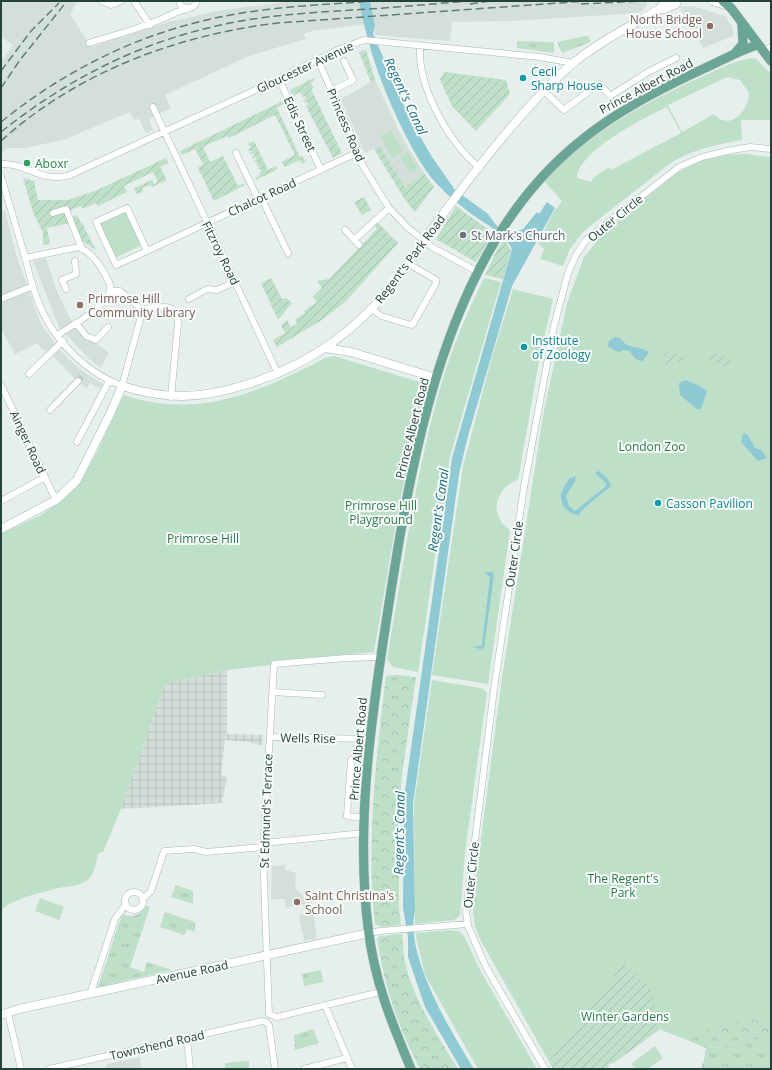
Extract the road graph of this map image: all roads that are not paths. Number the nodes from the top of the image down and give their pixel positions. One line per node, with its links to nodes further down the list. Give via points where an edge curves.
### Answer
1 (102, 1): 2 (street, via 111,5)
2 (121, 1)
3 (134, 1): 14 (street)
4 (197, 1): 10 (street, via 195,6)
5 (667, 1): 11 (street)
6 (677, 1): 11 (street, via 676,4)
7 (713, 1): 9 (street)
8 (179, 2): 10 (street); 12 (street)
9 (728, 4): 13 (main road)
10 (187, 8): 12 (street)
11 (659, 9): 23 (street)
12 (175, 13): 14 (street)
13 (742, 24): 17 (main road); 18 (main road, via 742,46)
14 (150, 25): 15 (street)
15 (89, 43)
16 (420, 45): 20 (street, Gloucester Avenue, via 364,40); 23 (street, Gloucester Avenue); 33 (street, via 421,70 442,120 460,149)
17 (763, 48): 18 (main road, Prince Albert Road, via 744,55); 21 (main road)
18 (730, 56): 48 (main road, Prince Albert Road, via 645,97 586,135 547,170 501,232)
19 (676, 58): 26 (street, via 610,96 600,84 597,85 564,110)
20 (318, 60): 24 (street, Gloucester Avenue); 25 (street, Princess Road)
21 (771, 60)
22 (344, 61): 25 (street, via 353,80)
23 (573, 63): 26 (street, Regent's Park Road)
24 (279, 79): 28 (street, Gloucester Avenue); 34 (street, Edis Street)
25 (332, 90): 31 (street, Princess Road, via 357,148)
26 (544, 91): 33 (street, Regent's Park Road)
27 (152, 108): 28 (street, Fitzroy Road)
28 (164, 132): 32 (street, Gloucester Avenue, via 62,177 44,176); 39 (street, Fitzroy Road)
29 (771, 149): 91 (street, Outer Circle, via 750,147 732,150 702,157 679,167 586,240 568,273 554,326 520,513 468,889)
30 (236, 153): 36 (street)
31 (355, 153): 34 (street, Chalcot Road); 37 (street, Princess Road)
32 (1, 164)
33 (480, 168): 41 (street, Regent's Park Road)
34 (321, 170): 36 (street, Chalcot Road)
35 (1, 176): 46 (street, Regent's Park Road)
36 (259, 198): 39 (street, Chalcot Road); 45 (street)
37 (389, 208): 40 (street, via 357,242); 41 (street, Princess Road)
38 (53, 213): 43 (street, via 66,209)
39 (206, 223): 44 (street, Chalcot Road); 49 (street, Fitzroy Road)
40 (345, 230)
41 (424, 242): 47 (street, Regent's Park Road); 48 (street, Princess Road)
42 (71, 248): 43 (street); 46 (street); 51 (street, via 76,274 62,280)
43 (82, 249): 52 (street, via 97,261 110,283)
44 (148, 251): 44 (street, Chalcot Road, via 128,208 96,222 116,265)
45 (288, 253)
46 (25, 258): 50 (street, Regent's Park Road)
47 (409, 264): 56 (street, Regent's Park Road); 56 (street, via 436,280 413,324 381,316)
48 (478, 272): 68 (main road, Prince Albert Road)
49 (235, 282): 54 (street, via 217,290 207,289); 67 (street, Fitzroy Road)
50 (33, 286): 53 (street); 59 (street, Regent's Park Road, via 44,314)
51 (66, 289)
52 (110, 290): 55 (street, via 120,291); 57 (street, via 106,298)
53 (1, 299)
54 (189, 299)
55 (143, 309): 72 (street); 73 (street, via 166,307 177,316)
56 (372, 309): 60 (street, Regent's Park Road)
57 (76, 322): 58 (street, via 86,336 96,340); 59 (street)
58 (108, 327)
59 (58, 335): 61 (street, Regent's Park Road)
60 (339, 339): 62 (street, Regent's Park Road); 63 (street, via 342,346)
61 (63, 341): 64 (street, Regent's Park Road); 65 (street)
62 (325, 348): 63 (street); 67 (street, Regent's Park Road)
63 (351, 352): 68 (street)
64 (89, 367): 66 (street); 70 (street, Regent's Park Road)
65 (29, 374)
66 (84, 374)
67 (278, 374): 73 (street, Regent's Park Road, via 215,392)
68 (436, 378): 80 (main road, Prince Albert Road, via 409,492)
69 (78, 381): 74 (street)
70 (109, 381): 72 (street, Regent's Park Road); 75 (street)
71 (1, 385): 76 (street, Ainger Road)
72 (122, 386): 73 (street, Regent's Park Road); 77 (street, via 82,472 73,485)
73 (171, 397)
74 (50, 410)
75 (77, 442)
76 (45, 477): 77 (street, Ainger Road); 78 (street)
77 (56, 500): 79 (street)
78 (1, 501)
79 (1, 529)
80 (381, 657): 81 (street, St Edmund's Terrace, via 274,664); 84 (main road, Prince Albert Road)
81 (272, 692): 82 (street); 83 (street, St Edmund's Terrace)
82 (322, 694)
83 (270, 737): 84 (street, Wells Rise); 88 (street, St Edmund's Terrace)
84 (370, 739): 85 (main road, Prince Albert Road)
85 (369, 760): 86 (main road, Prince Albert Road); 86 (street, via 351,760 348,816)
86 (364, 818): 87 (main road, Prince Albert Road)
87 (364, 833): 88 (street); 92 (main road, Prince Albert Road)
88 (263, 845): 89 (street, via 206,852 194,849 164,851 151,891); 93 (street, St Edmund's Terrace)
89 (143, 899): 90 (street, via 142,905 135,910); 90 (street, via 137,892 131,892 126,896)
90 (126, 904): 95 (street, via 116,919 92,989)
91 (468, 924): 92 (street, Avenue Road); 107 (street, Outer Circle, via 486,966)
92 (368, 933): 93 (street, Avenue Road); 94 (main road, Prince Albert Road)
93 (266, 956): 95 (street, Avenue Road); 96 (street, St Edmund's Terrace, via 269,1014 276,1017)
94 (380, 992): 96 (street); 106 (main road, Prince Albert Road)
95 (93, 993): 97 (street, Avenue Road)
96 (325, 1005): 99 (street)
97 (5, 1014): 100 (street)
98 (187, 1039): 101 (street, Townshend Road); 102 (street); 103 (street, Townshend Road, via 264,1022 269,1025)
99 (347, 1058): 104 (street); 105 (street)
100 (20, 1069)
101 (49, 1069)
102 (190, 1069)
103 (275, 1069)
104 (304, 1069)
105 (352, 1069)
106 (411, 1069)
107 (545, 1069)

